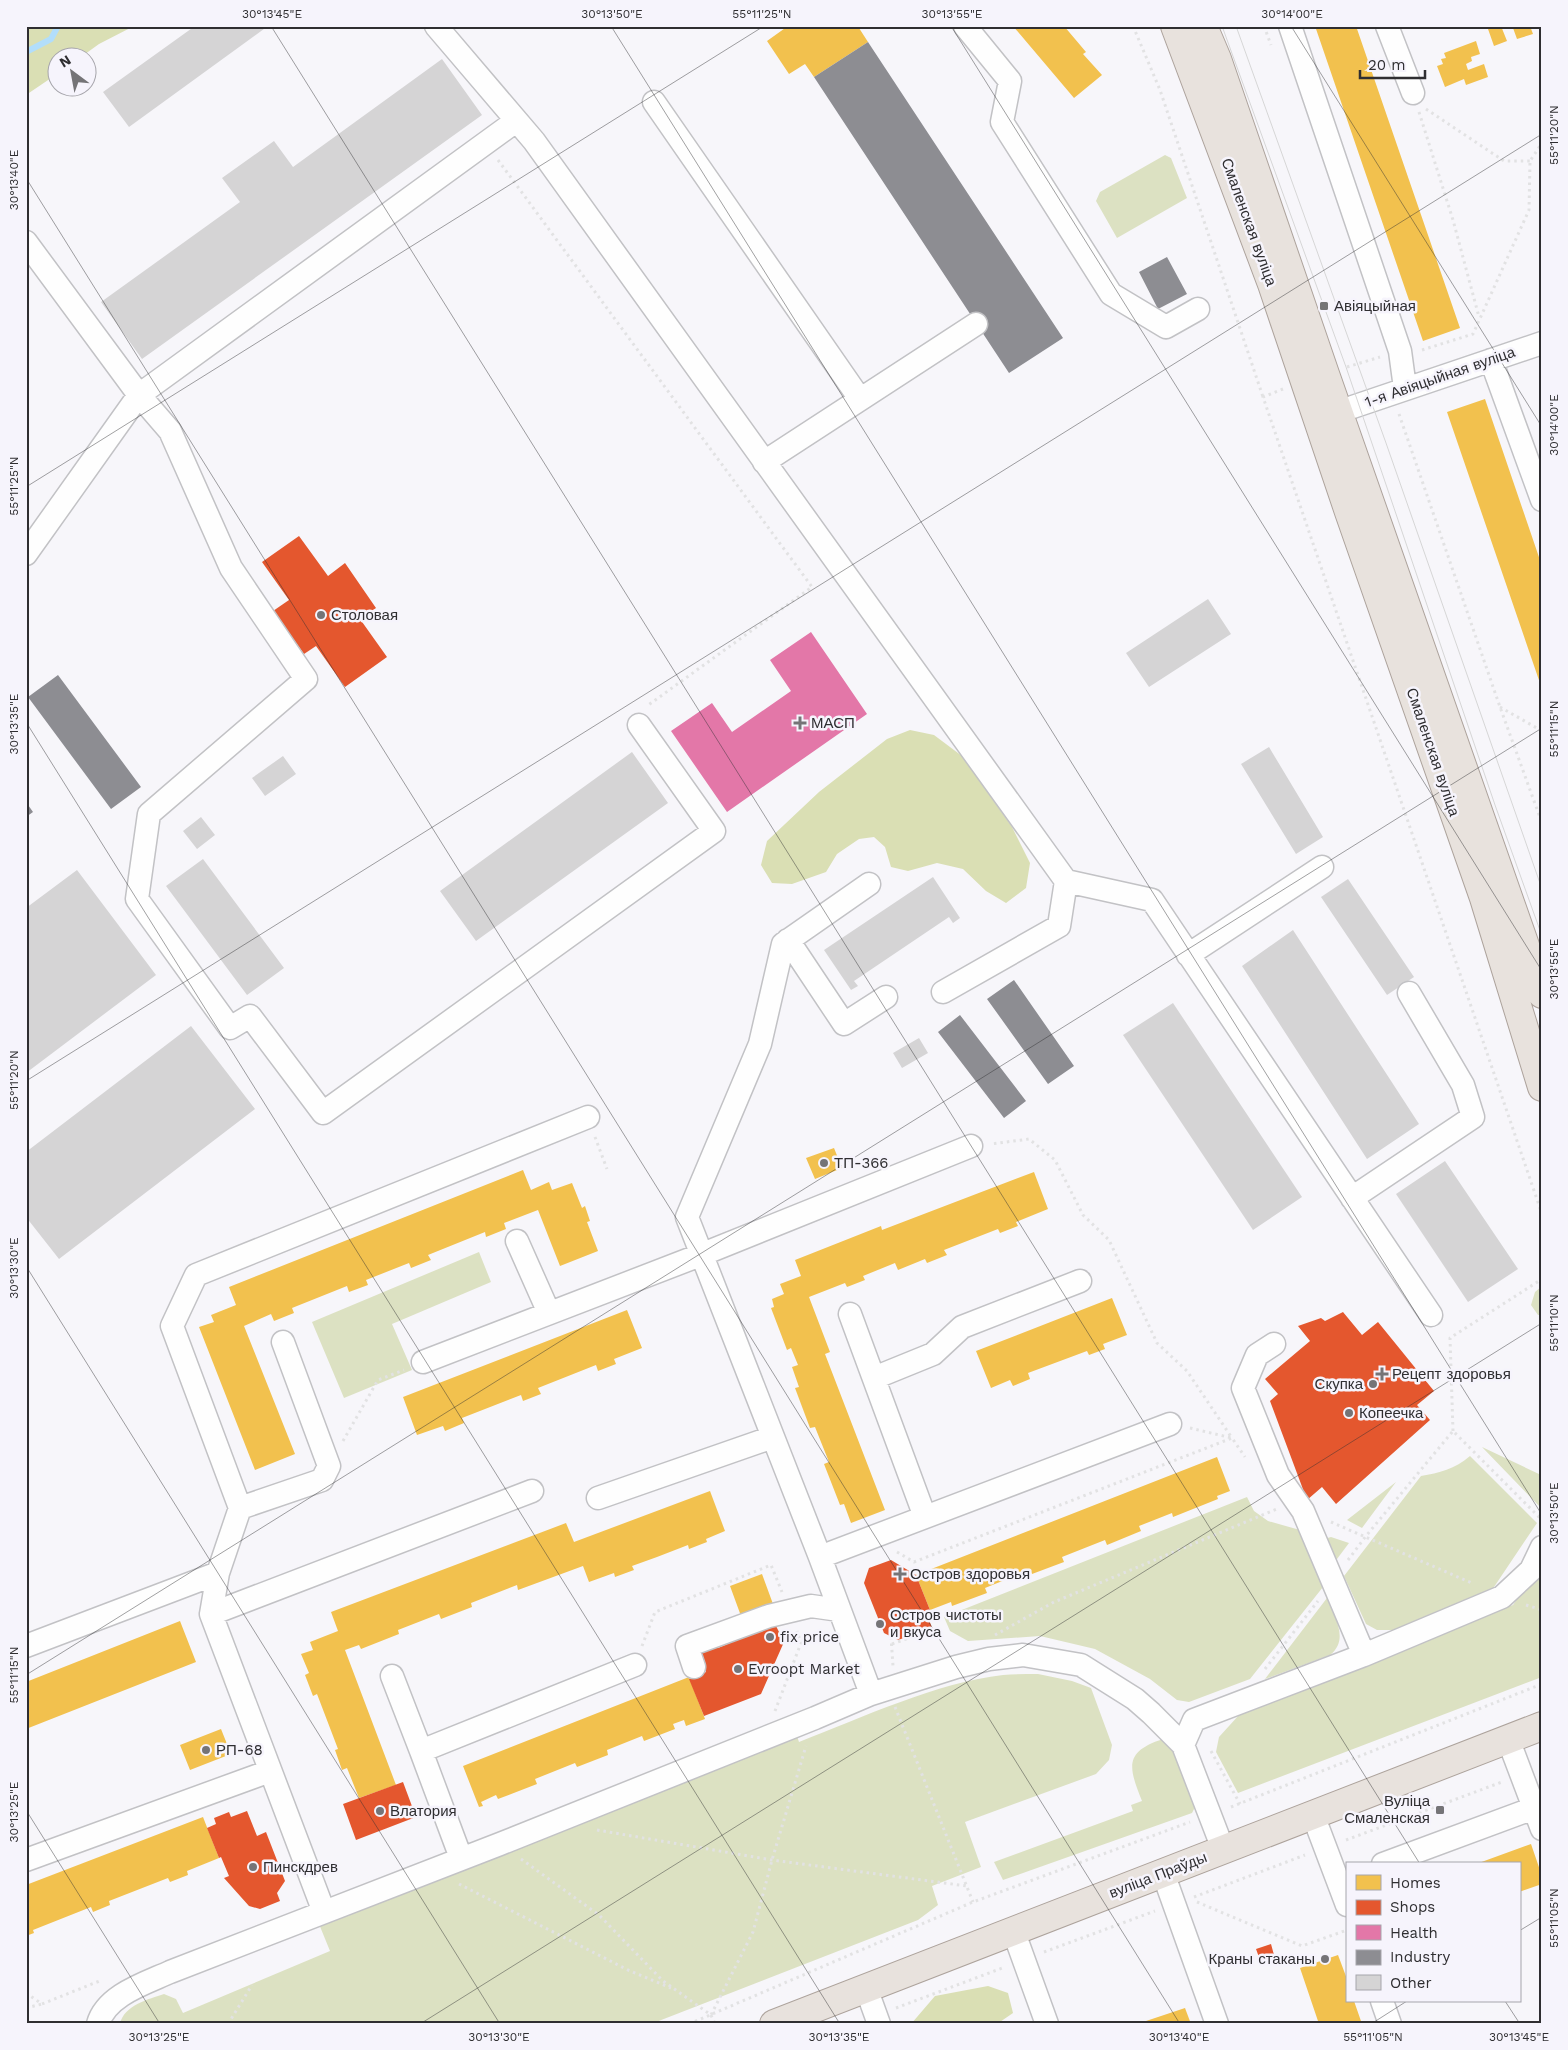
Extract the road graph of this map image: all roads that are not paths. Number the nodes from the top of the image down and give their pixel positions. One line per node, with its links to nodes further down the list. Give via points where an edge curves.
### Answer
1 (436, 26): 9 (street)
2 (965, 26): 11 (street, via 1010,81 1002,122 1111,294 1166,327)
3 (1175, 26): 18 (main road, Смаленская вуліца, via 1272,284)
4 (1203, 26): 18 (main road, Смаленская вуліца, via 1217,59)
5 (1290, 26): 16 (street, via 1400,351)
6 (1387, 26): 7 (street)
7 (1413, 92)
8 (654, 102): 17 (street)
9 (516, 121): 15 (street); 19 (street, via 540,149)
10 (26, 242): 15 (street)
11 (1198, 309)
12 (976, 324): 17 (street)
13 (1542, 343): 14 (street, 1-я Авіяцыйная вуліца)
14 (1492, 360): 16 (street, 1-я Авіяцыйная вуліца); 20 (street)
15 (139, 394): 21 (street); 22 (street, via 170,431 231,568 306,680 149,814 137,899 230,1028 250,1016 323,1113 714,831)
16 (1401, 398): 18 (street, 1-я Авіяцыйная вуліца)
17 (860, 399): 19 (street)
18 (1328, 415): 30 (main road, Смаленская вуліца); 32 (main road, Смаленская вуліца)
19 (764, 462): 24 (street)
20 (1542, 500)
21 (26, 554)
22 (639, 725)
23 (1322, 867): 27 (street)
24 (1066, 881): 27 (street, via 1152,900); 28 (street, via 1059,926)
25 (869, 884): 26 (street)
26 (788, 940): 31 (street, via 844,1024); 37 (street, via 783,944 760,1044 687,1217)
27 (1188, 955): 35 (street)
28 (943, 992)
29 (1409, 993): 35 (street, via 1463,1085 1472,1117)
30 (1542, 994)
31 (886, 997)
32 (1542, 1087)
33 (591, 1126): 50 (street, via 196,1275 172,1326)
34 (971, 1146): 37 (street)
35 (1352, 1198): 41 (street)
36 (516, 1241): 39 (street)
37 (703, 1254): 39 (street); 47 (street)
38 (1080, 1280): 45 (street, via 962,1327 933,1354)
39 (548, 1313): 44 (street)
40 (850, 1314): 45 (street)
41 (1431, 1315)
42 (283, 1342): 50 (street, via 329,1466 322,1480)
43 (1274, 1344): 58 (street, via 1257,1355 1243,1388 1278,1475 1303,1511)
44 (423, 1362)
45 (874, 1378): 51 (street)
46 (1170, 1424): 51 (street)
47 (773, 1437): 49 (street); 53 (street)
48 (532, 1491): 56 (street)
49 (598, 1498)
50 (240, 1508): 54 (street)
51 (925, 1517): 53 (street)
52 (1542, 1547): 58 (street, via 1530,1570 1502,1597)
53 (820, 1557): 55 (street)
54 (218, 1573): 56 (street); 57 (street)
55 (839, 1610): 60 (street, via 811,1606 769,1616 687,1646); 62 (street)
56 (211, 1614): 67 (street)
57 (26, 1646)
58 (1364, 1655): 65 (street, via 1194,1720)
59 (635, 1665): 66 (street)
60 (694, 1667)
61 (392, 1676): 66 (street)
62 (879, 1692): 65 (street, via 956,1667 1023,1655 1081,1665 1135,1699); 72 (street)
63 (1542, 1726): 64 (main road, вуліца Праўды)
64 (1508, 1739): 68 (street); 69 (main road, вуліца Праўды)
65 (1183, 1744): 71 (street)
66 (421, 1751): 72 (street)
67 (270, 1770): 73 (street); 78 (street)
68 (1534, 1808): 70 (street); 74 (street)
69 (1313, 1815): 71 (main road, вуліца Праўды); 76 (street)
70 (1542, 1829)
71 (1223, 1849): 75 (main road, вуліца Праўды)
72 (461, 1858): 78 (street)
73 (26, 1860)
74 (1387, 1862)
75 (1164, 1873): 79 (main road, вуліца Праўды); 86 (street)
76 (1342, 1879): 77 (street)
77 (1346, 1901)
78 (324, 1912): 83 (street, via 133,1989 110,2003)
79 (1013, 1930): 80 (main road, вуліца Праўды); 85 (street)
80 (866, 1988): 82 (street); 84 (main road, вуліца Праўды)
81 (1382, 2002): 87 (street)
82 (877, 2020)
83 (98, 2024)
84 (774, 2024)
85 (1046, 2024)
86 (1216, 2024)
87 (1390, 2024)

